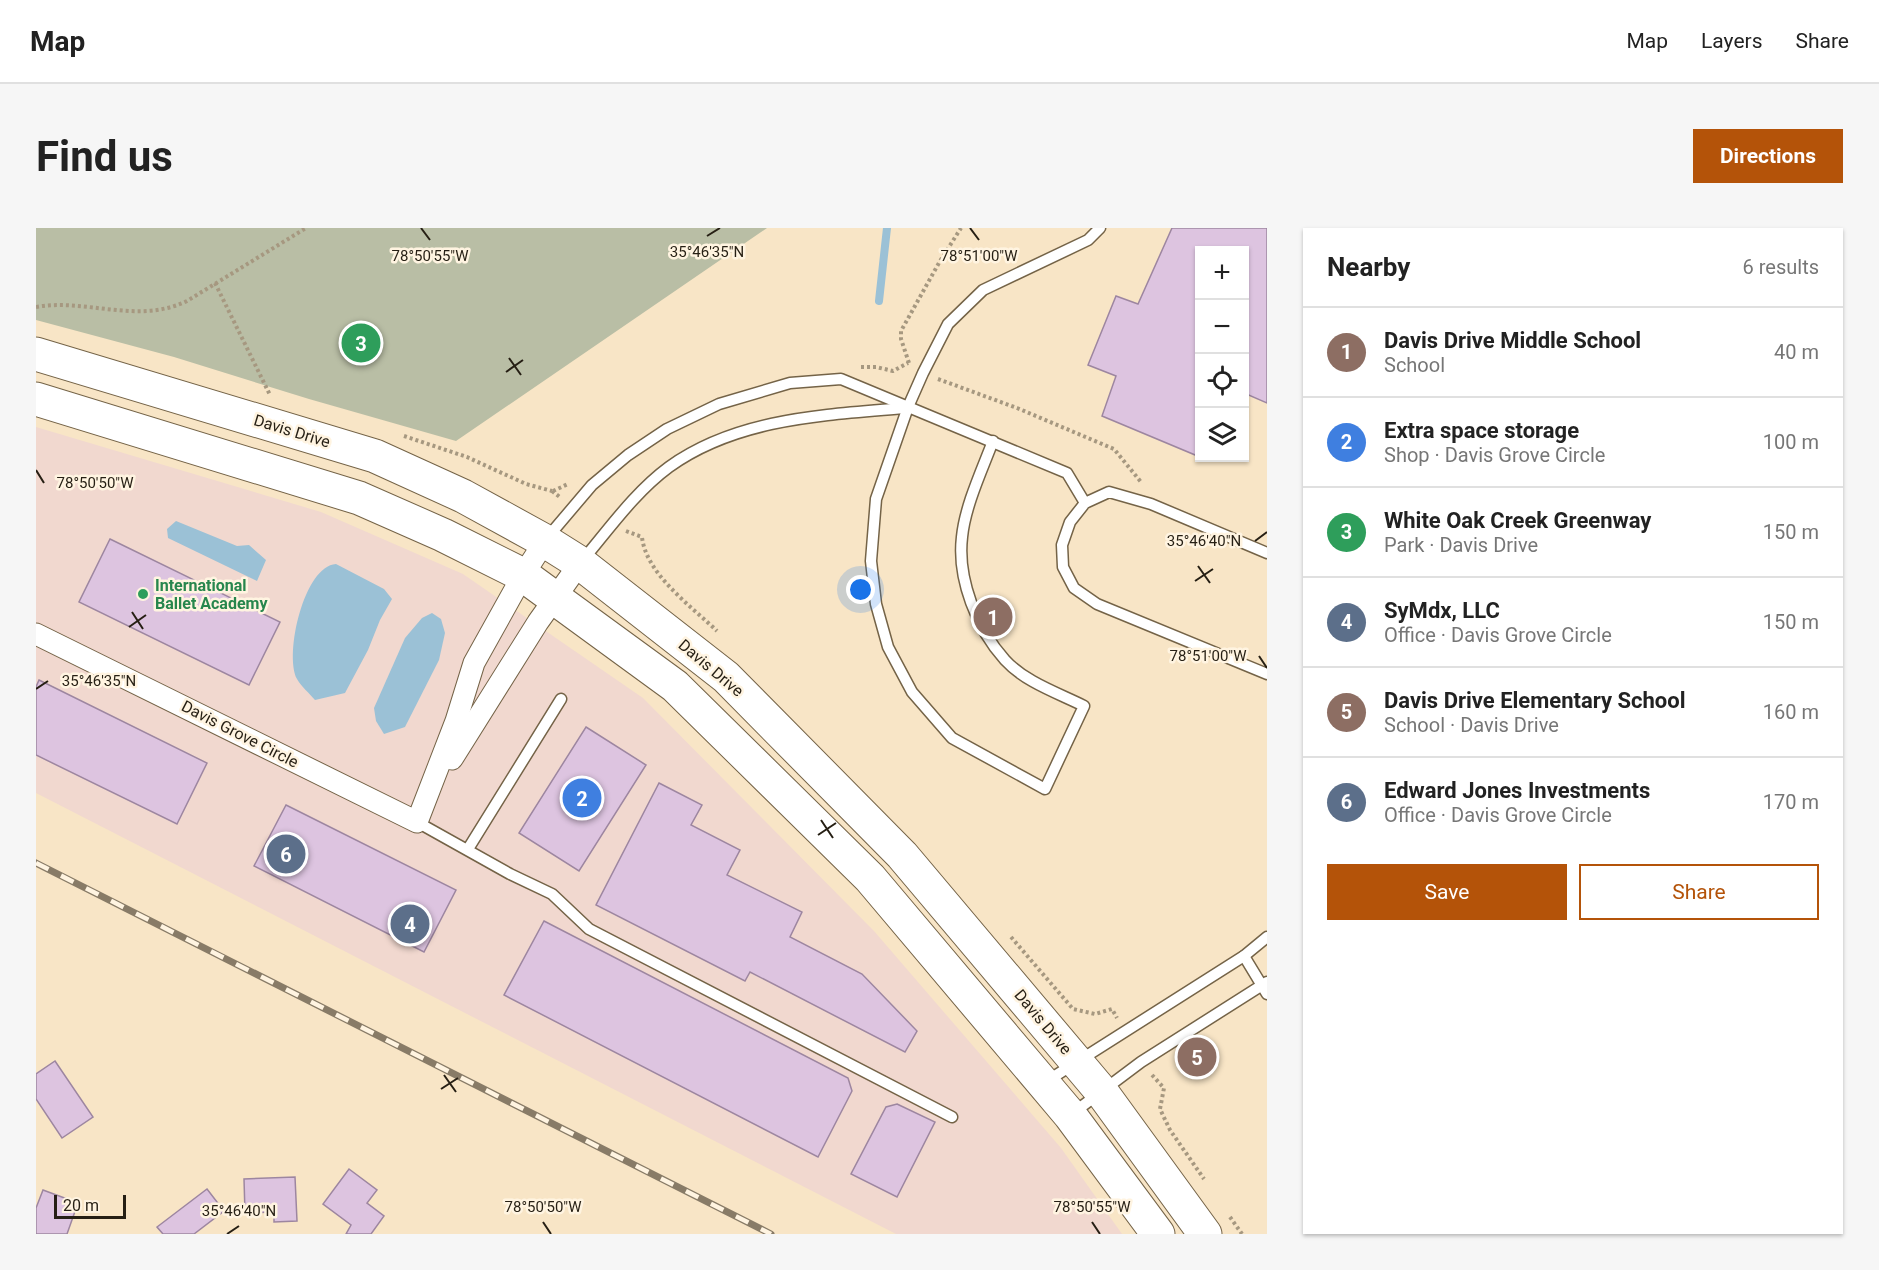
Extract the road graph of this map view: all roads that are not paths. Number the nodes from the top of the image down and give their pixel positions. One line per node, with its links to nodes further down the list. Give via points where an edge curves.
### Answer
1 (1100, 228): 4 (lane, via 1088,240 983,291 948,324)
2 (36, 354): 7 (main road, Davis Drive, via 375,456 463,496)
3 (36, 399): 10 (main road, via 359,498)
4 (908, 407): 5 (lane); 5 (lane, via 876,499 871,561 876,604 888,647 912,692 952,738 1046,789 1084,706 1032,681 1005,660 969,599 962,566 962,537); 7 (lane, via 841,379 790,383 719,404 667,429 628,455 592,485); 9 (lane, via 791,419 728,436 669,468 628,505)
5 (993, 441): 6 (lane, via 1067,473)
6 (1085, 503): 8 (lane, via 1109,492 1151,504); 13 (lane, via 1070,522 1062,545 1063,567 1074,588 1097,604)
7 (544, 541): 9 (main road, Davis Drive); 10 (street)
8 (1267, 553)
9 (580, 563): 11 (street); 21 (main road, Davis Drive, via 735,686 902,855)
10 (523, 575): 11 (main road); 15 (street, via 474,663)
11 (554, 598): 15 (street); 22 (main road, via 675,686 870,878)
12 (36, 634): 16 (street, Davis Grove Circle)
13 (1267, 674)
14 (561, 699): 17 (lane)
15 (429, 795): 16 (street)
16 (417, 822): 17 (lane)
17 (468, 849): 25 (lane, via 552,894 589,929)
18 (1267, 937): 19 (lane)
19 (1244, 956): 20 (lane); 21 (lane)
20 (1265, 988): 23 (lane, via 1141,1062)
21 (1076, 1061): 22 (lane); 23 (main road, Davis Drive)
22 (1044, 1083): 24 (main road)
23 (1101, 1091): 24 (lane); 26 (main road, Davis Drive)
24 (1070, 1115): 27 (main road)
25 (952, 1117)
26 (1217, 1225)
27 (1158, 1234)

